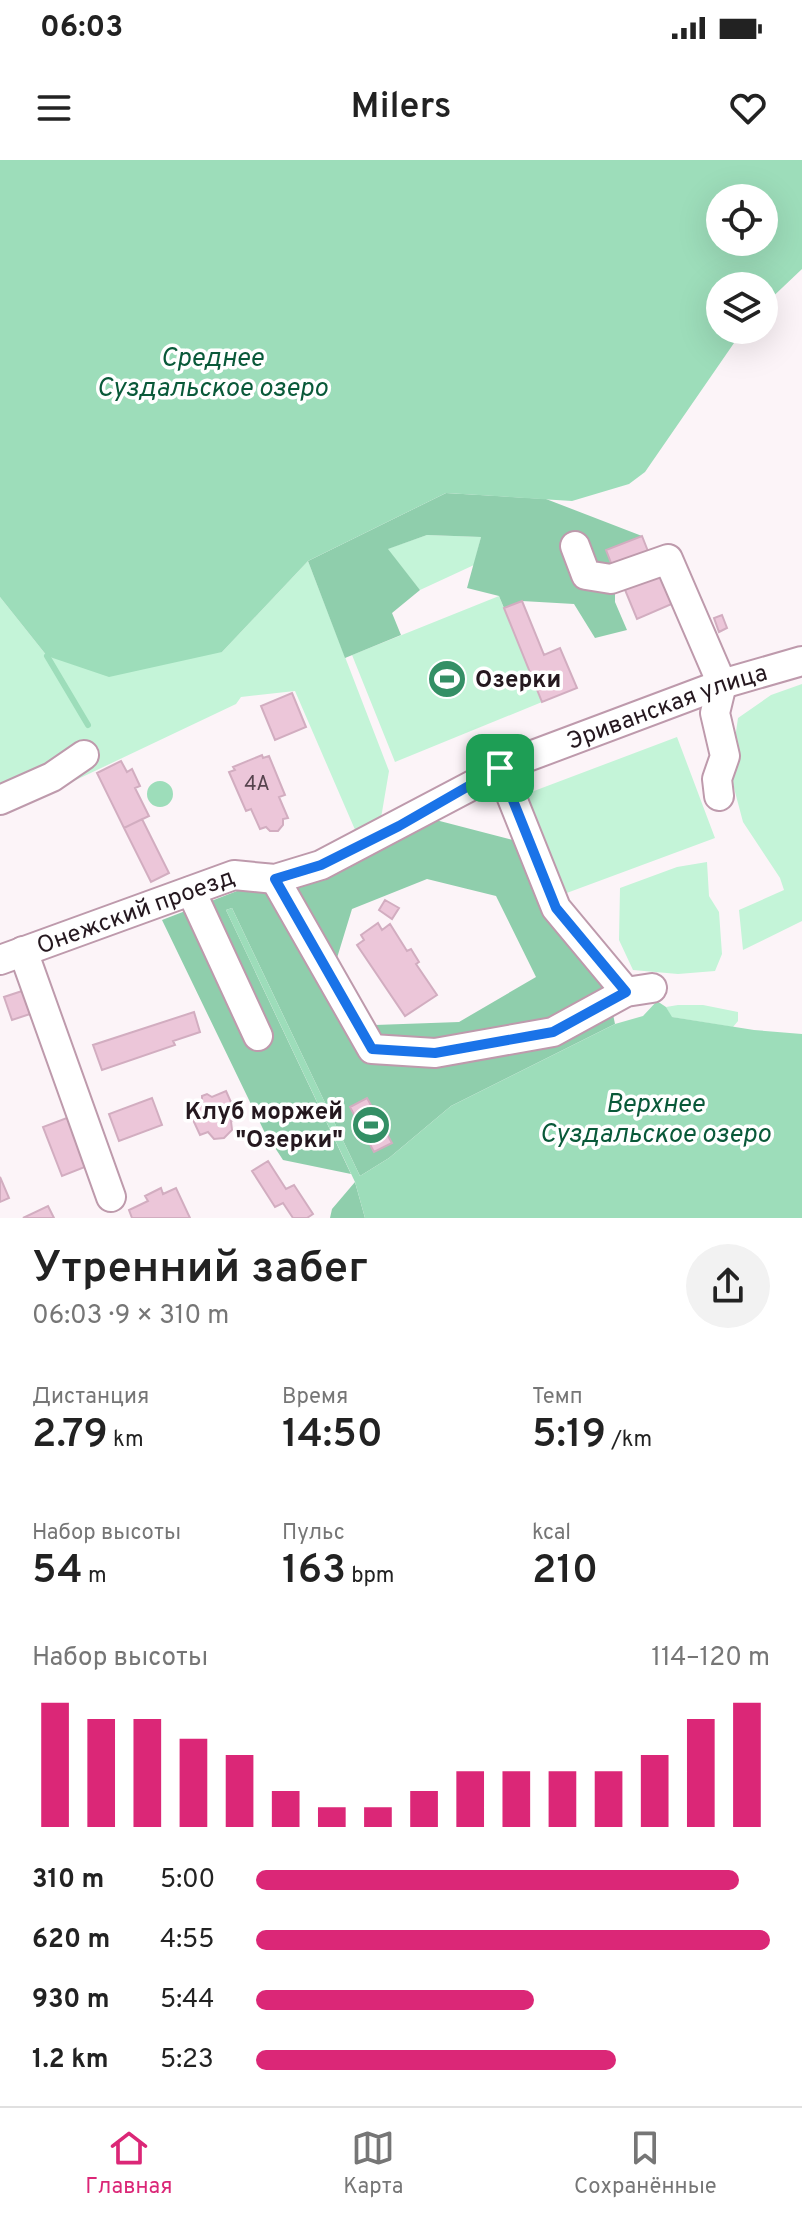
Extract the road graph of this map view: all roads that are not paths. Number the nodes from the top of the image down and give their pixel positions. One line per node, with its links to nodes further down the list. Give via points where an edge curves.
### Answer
1 (575, 546): 3 (street, via 586,575 611,579 668,559)
2 (802, 661): 3 (street, Эриванская улица)
3 (722, 684): 5 (street, Эриванская улица); 6 (street, via 715,713 725,756 717,779)
4 (84, 755): 7 (street, via 52,777)
5 (500, 768): 8 (street, Эриванская улица, via 321,865); 8 (street, via 556,908 639,990 553,1032 435,1053 372,1049)
6 (719, 796)
7 (0, 800)
8 (275, 879): 9 (street, Онежский проезд, via 234,875)
9 (191, 891): 10 (street, Онежский проезд); 11 (street)
10 (12, 956): 12 (street)
11 (258, 1036)
12 (111, 1197)

